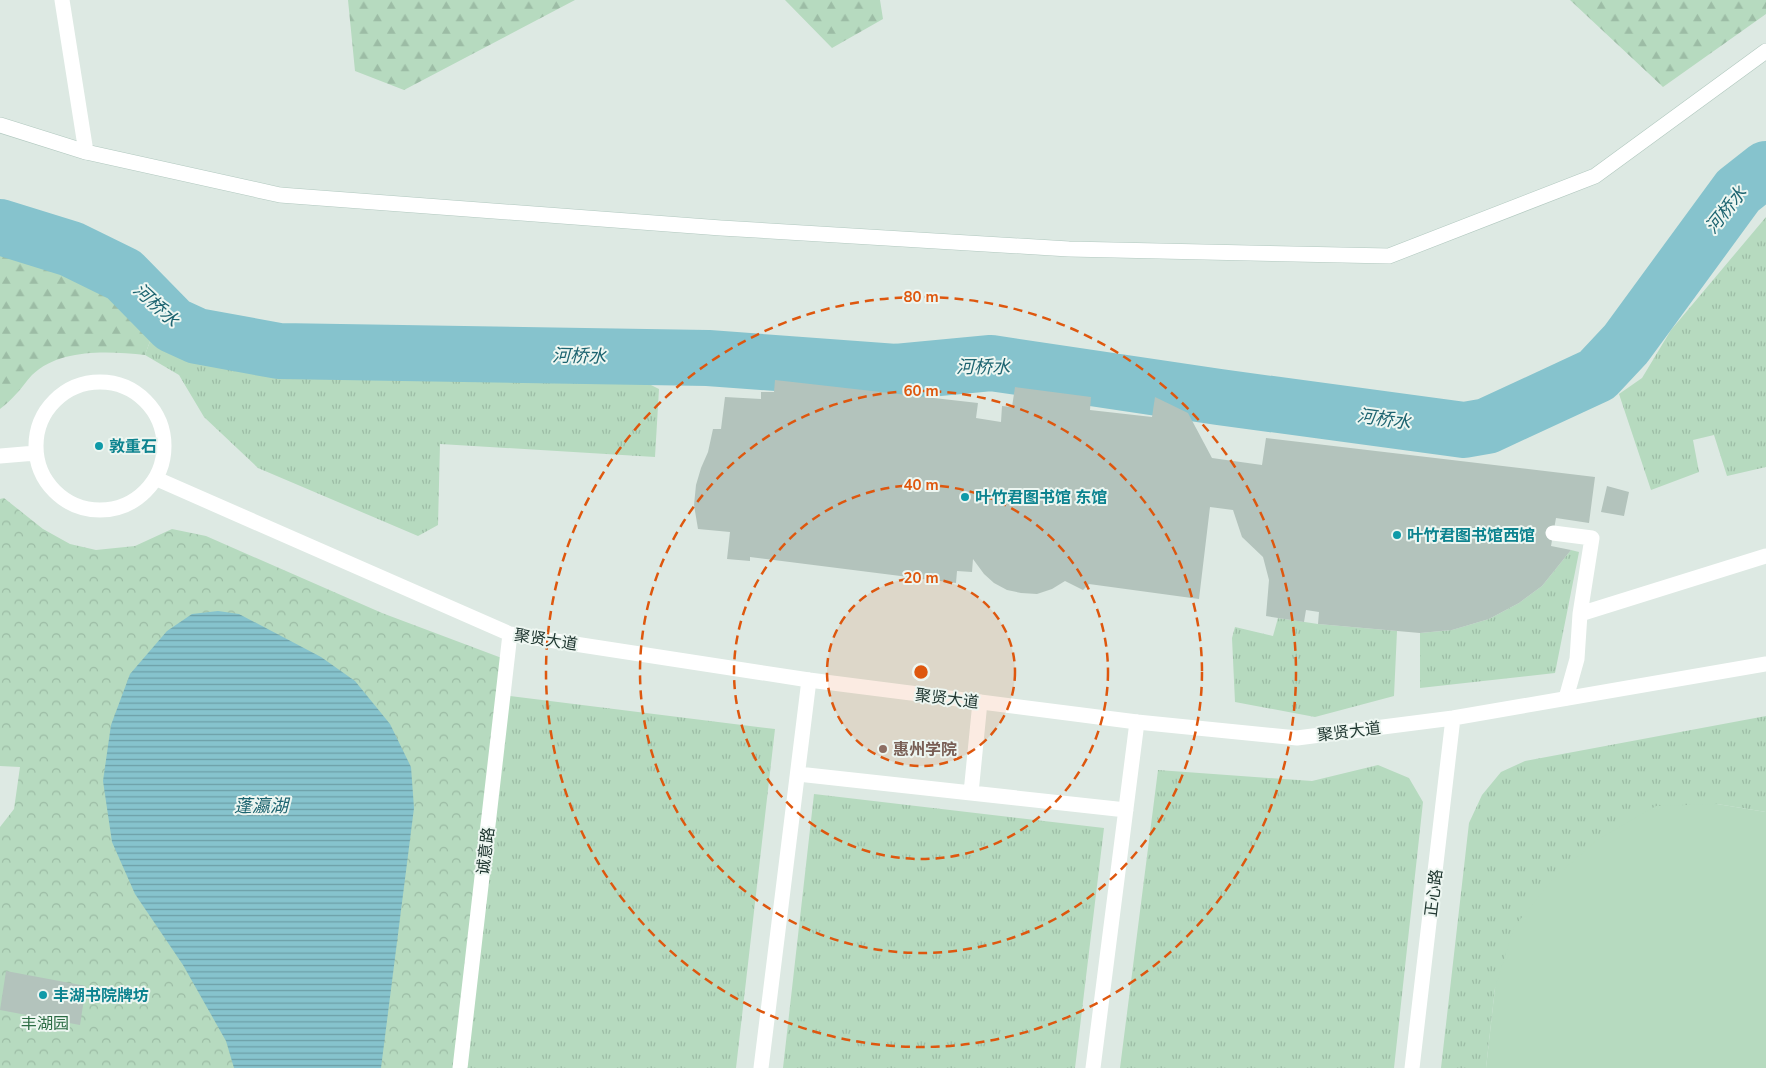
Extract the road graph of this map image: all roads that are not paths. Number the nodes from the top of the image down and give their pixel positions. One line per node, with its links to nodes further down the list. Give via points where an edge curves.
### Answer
1 (62, 0): 4 (street)
2 (1766, 51): 4 (street, via 1595,176 1389,256 1069,249 721,228 280,195)
3 (0, 125): 4 (street)
4 (86, 152)
5 (36, 453): 6 (street); 7 (street, via 47,484 60,497 94,511 130,504 145,494); 7 (street, via 38,427 48,408 63,393 83,383 105,381 126,387 145,399 158,416 165,444)
6 (0, 456)
7 (157, 479): 11 (street, 聚贤大道)
8 (1553, 533): 10 (street, via 1592,538)
9 (1766, 556): 10 (street)
10 (1580, 614): 14 (street, via 1577,659)
11 (510, 634): 13 (street, 聚贤大道); 21 (street, 诚意路)
12 (1766, 664): 14 (street, 聚贤大道)
13 (809, 680): 15 (street, 聚贤大道); 18 (street)
14 (1566, 698): 16 (street, 聚贤大道)
15 (980, 702): 17 (street, 聚贤大道); 19 (street)
16 (1453, 718): 17 (street, 聚贤大道, via 1296,738); 24 (street, 正心路)
17 (1137, 722): 20 (street)
18 (798, 774): 19 (street); 22 (street)
19 (971, 793): 20 (street)
20 (1126, 810): 23 (street)
21 (460, 1068)
22 (761, 1068)
23 (1093, 1068)
24 (1412, 1068)

